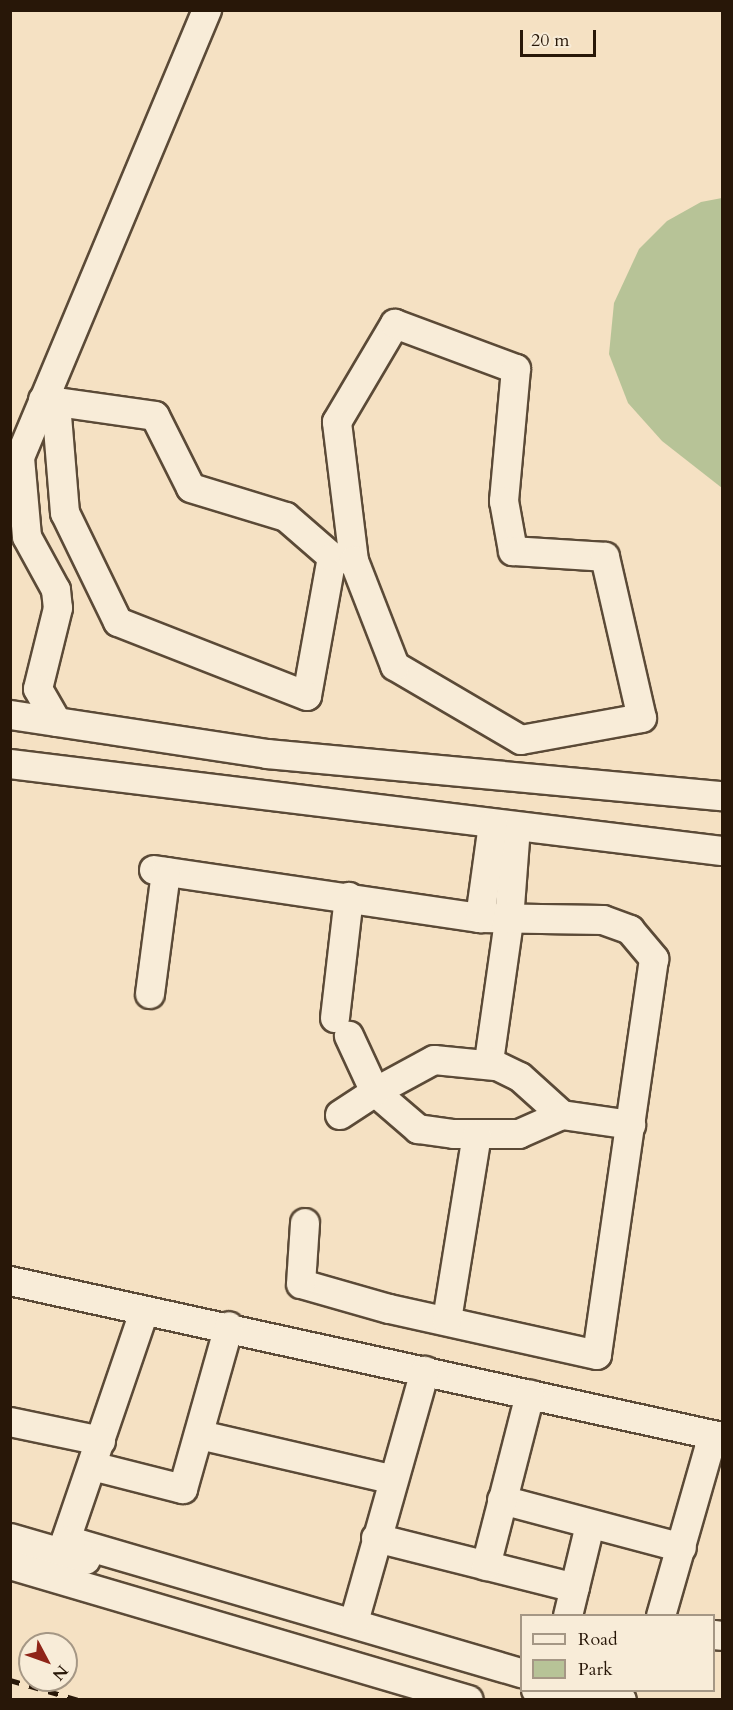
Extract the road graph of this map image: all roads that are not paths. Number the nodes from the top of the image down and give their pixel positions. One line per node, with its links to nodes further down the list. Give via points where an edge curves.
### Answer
1 (207, 10): 2 (street)
2 (50, 402): 3 (street); 4 (street, via 155,416 191,488 286,517); 4 (street, via 65,513 118,622 307,696)
3 (15, 469): 6 (street, via 27,537 56,590 58,608 38,689)
4 (343, 559): 4 (street, via 337,422 395,324 516,369 504,501 513,551 605,557 642,718 521,740 395,666)
5 (10, 715): 6 (street)
6 (57, 722): 8 (street, via 267,754)
7 (10, 764): 9 (street)
8 (723, 796)
9 (505, 826): 10 (street); 12 (street); 13 (street)
10 (723, 851)
11 (349, 897): 12 (street); 14 (street, via 160,871); 16 (street, via 342,1027)
12 (480, 918): 13 (street)
13 (509, 921): 15 (street, via 492,1031 489,1062); 19 (street, via 603,920 630,930 654,959)
14 (150, 994)
15 (495, 1065): 16 (street, via 434,1060); 18 (street, via 520,1077)
16 (375, 1092): 17 (street); 20 (street, via 418,1129)
17 (340, 1115)
18 (562, 1115): 19 (street); 20 (street, via 519,1134)
19 (632, 1125): 24 (street, via 597,1355)
20 (477, 1135): 24 (street)
21 (305, 1223): 24 (street, via 301,1284 389,1309)
22 (10, 1281): 23 (street)
23 (144, 1312): 25 (street); 31 (street)
24 (447, 1320)
25 (229, 1326): 26 (street); 29 (street)
26 (425, 1371): 27 (street); 32 (street)
27 (530, 1395): 30 (street); 33 (street)
28 (10, 1422): 31 (street)
29 (200, 1435): 31 (street, via 183,1489); 32 (street)
30 (718, 1436): 39 (street)
31 (96, 1454): 38 (street)
32 (391, 1479): 37 (street)
33 (502, 1500): 35 (street); 41 (street)
34 (10, 1522): 38 (street)
35 (590, 1525): 39 (street); 42 (street)
36 (10, 1538): 38 (street)
37 (376, 1538): 41 (street); 45 (street)
38 (64, 1546): 45 (street); 47 (street)
39 (682, 1548): 44 (street)
40 (10, 1565): 50 (street)
41 (486, 1566): 42 (street)
42 (575, 1588): 43 (street)
43 (568, 1614)
44 (663, 1614)
45 (354, 1622): 46 (street)
46 (520, 1672)
47 (520, 1686)
48 (542, 1692): 51 (street)
49 (592, 1692): 52 (street)
50 (469, 1700)
51 (568, 1700)
52 (622, 1700)

